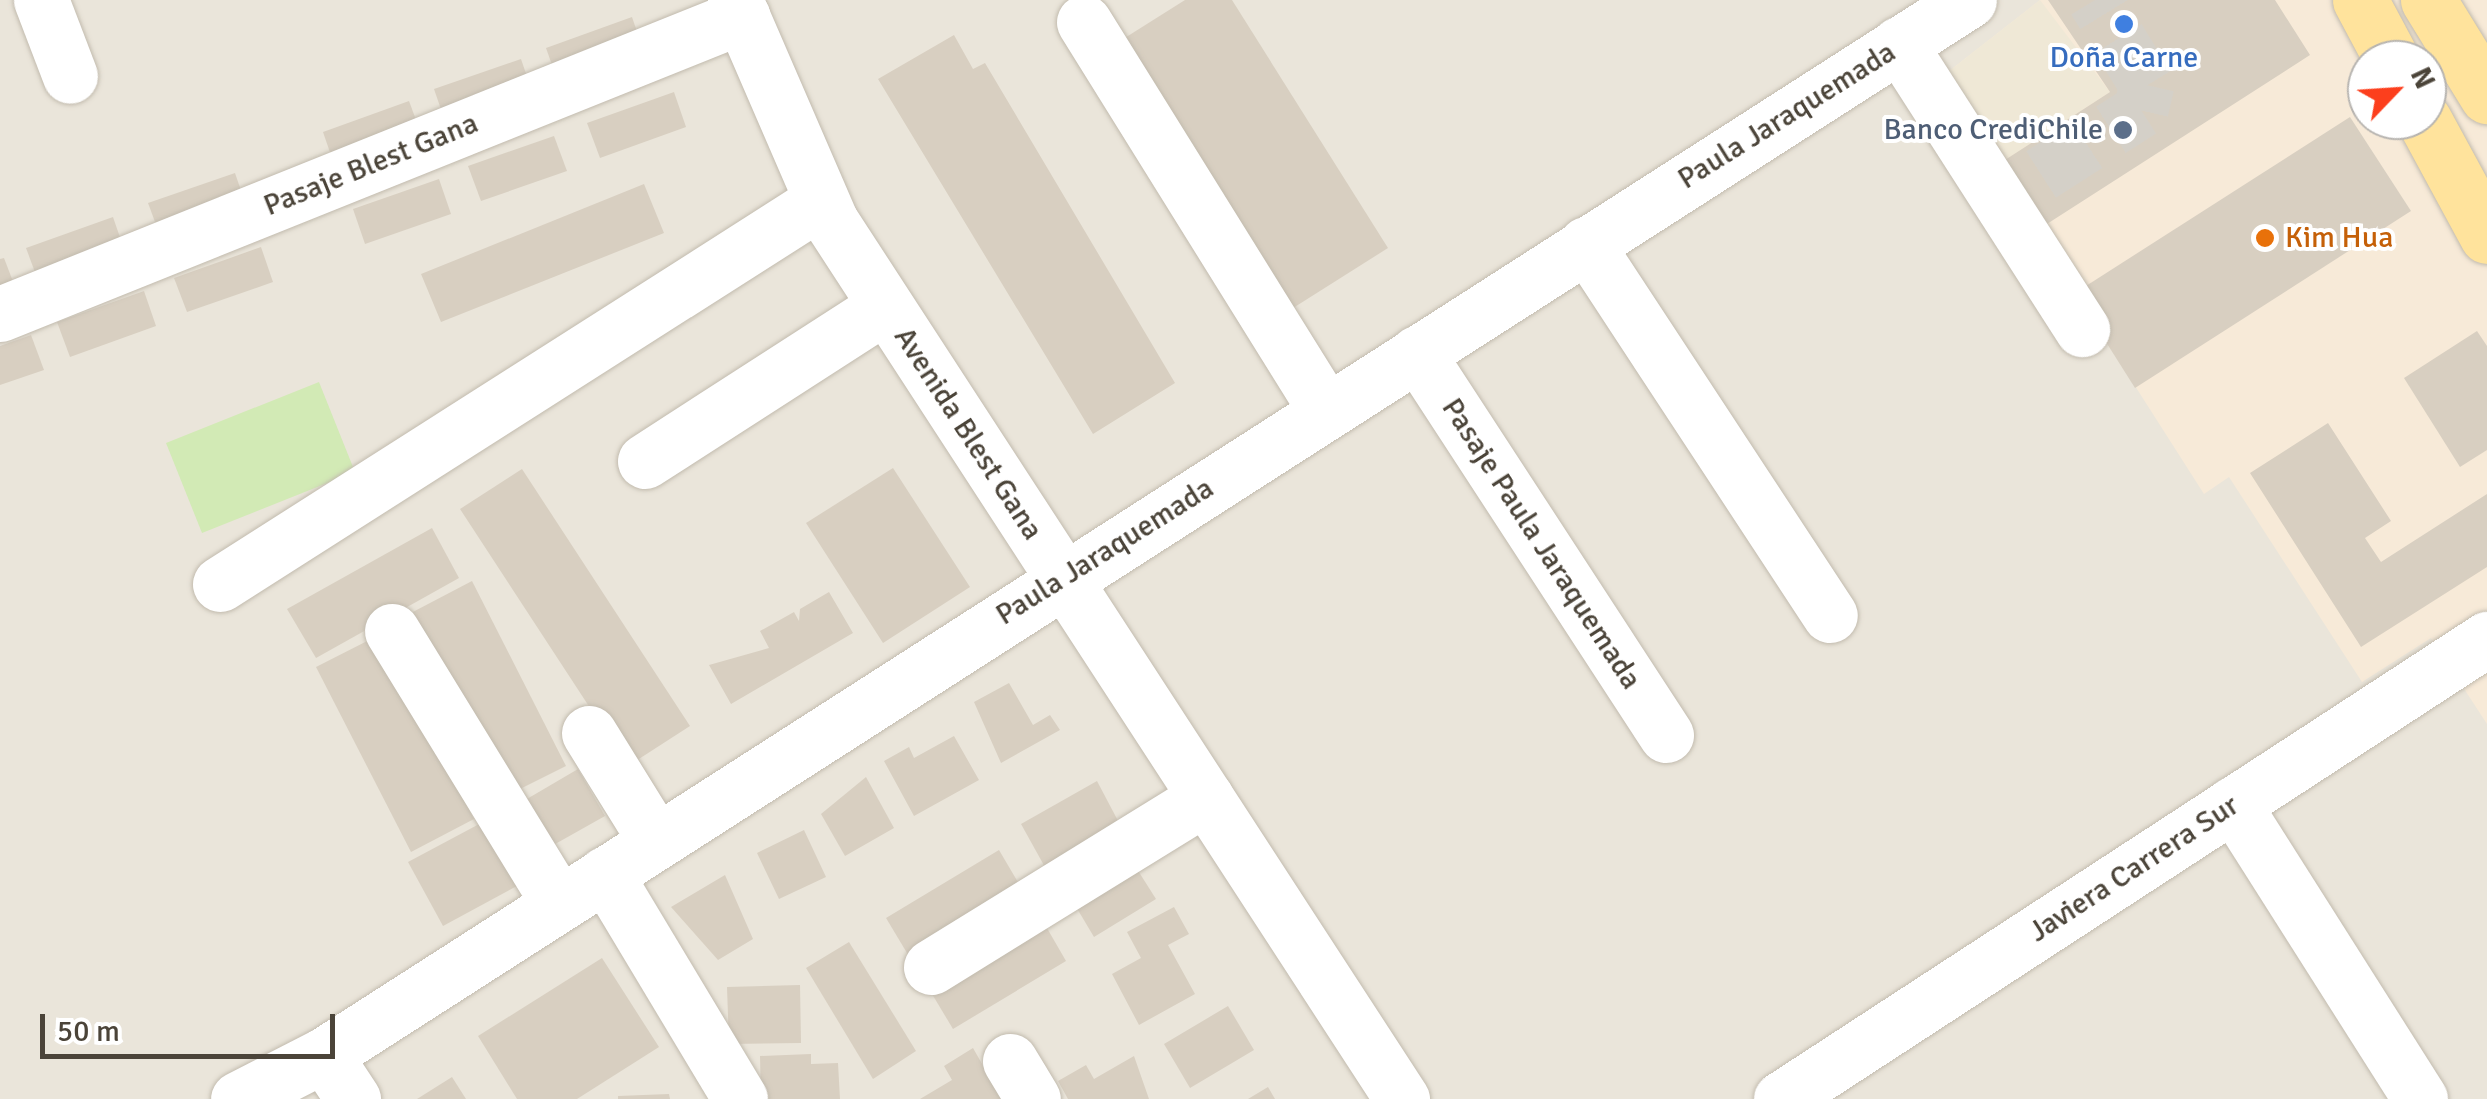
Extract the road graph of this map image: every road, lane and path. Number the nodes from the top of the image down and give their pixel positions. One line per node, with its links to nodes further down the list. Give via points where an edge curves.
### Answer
1 (41, 0): 9 (street)
2 (1969, 0): 8 (street, Paula Jaraquemada)
3 (2360, 0): 7 (main road)
4 (2428, 0): 10 (main road)
5 (739, 8): 12 (street, Avenida Blest Gana); 17 (street, Pasaje Blest Gana)
6 (1084, 22): 19 (street)
7 (2381, 40)
8 (1900, 44): 14 (street, Paula Jaraquemada); 18 (street)
9 (70, 76)
10 (2487, 96)
11 (2435, 140): 13 (main road)
12 (822, 201): 16 (street, Avenida Blest Gana); 24 (street)
13 (2487, 236)
14 (1586, 244): 20 (street, Paula Jaraquemada); 25 (street)
15 (1207, 276): 19 (street, via 1242,332)
16 (884, 306): 22 (street); 23 (street, Avenida Blest Gana)
17 (0, 314)
18 (2082, 329)
19 (1285, 345): 21 (street)
20 (1417, 354): 21 (street, Paula Jaraquemada); 29 (street, Pasaje Paula Jaraquemada)
21 (1326, 412): 23 (street, Paula Jaraquemada)
22 (645, 461)
23 (1063, 578): 30 (street, Avenida Blest Gana); 32 (street, Paula Jaraquemada)
24 (220, 584)
25 (1830, 615)
26 (392, 631): 34 (street)
27 (2487, 638): 31 (street, Javiera Carrera Sur)
28 (589, 733): 32 (street)
29 (1666, 735)
30 (1206, 796): 35 (street); 39 (street, Avenida Blest Gana)
31 (2234, 804): 40 (street, Javiera Carrera Sur); 41 (street)
32 (656, 841): 33 (street, Paula Jaraquemada)
33 (605, 874): 34 (street, Paula Jaraquemada); 38 (street)
34 (559, 904): 36 (street, Paula Jaraquemada)
35 (930, 967)
36 (338, 1077): 37 (street, Paula Jaraquemada)
37 (238, 1099)
38 (740, 1099)
39 (1402, 1099)
40 (1781, 1099)
41 (2420, 1099)

